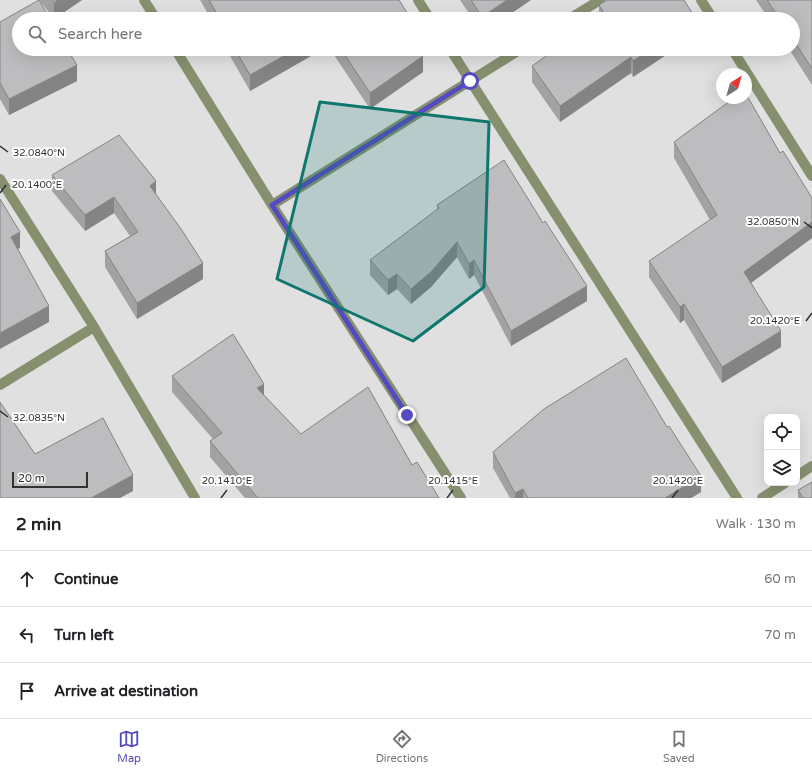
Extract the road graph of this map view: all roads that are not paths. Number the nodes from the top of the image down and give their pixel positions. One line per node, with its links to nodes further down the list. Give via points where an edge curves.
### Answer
1 (144, 0): 5 (street)
2 (418, 0): 6 (street)
3 (600, 0): 7 (street)
4 (701, 0): 8 (street)
5 (152, 12)
6 (426, 12)
7 (580, 12)
8 (709, 12)
9 (179, 56): 16 (street)
10 (454, 56): 13 (street)
11 (510, 56): 13 (street)
12 (737, 56): 14 (street)
13 (470, 81): 16 (street); 24 (street)
14 (810, 170)
15 (0, 179): 17 (street)
16 (272, 205): 23 (street)
17 (94, 327): 18 (street); 22 (street)
18 (0, 385)
19 (812, 466): 20 (street)
20 (800, 474)
21 (780, 486): 25 (street)
22 (195, 498)
23 (461, 498)
24 (737, 498)
25 (762, 498)

